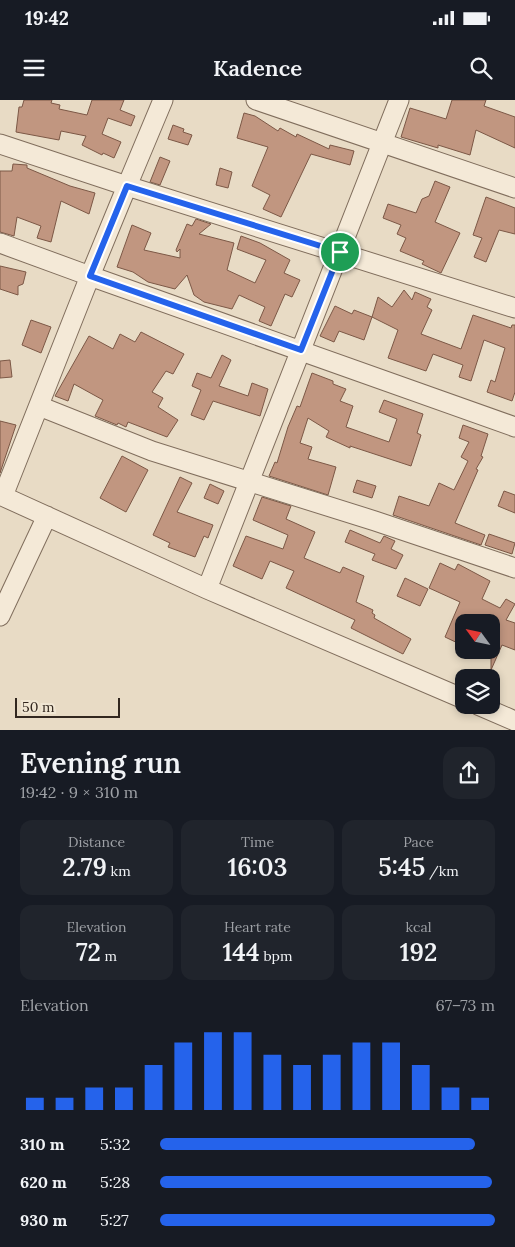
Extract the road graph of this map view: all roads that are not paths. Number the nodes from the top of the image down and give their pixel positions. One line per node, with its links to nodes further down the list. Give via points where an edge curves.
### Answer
1 (163, 100): 6 (street)
2 (256, 100): 4 (street)
3 (399, 100): 4 (street)
4 (383, 142): 7 (street); 9 (street)
5 (0, 144): 6 (street)
6 (127, 186): 9 (street); 10 (street)
7 (515, 188)
8 (0, 243): 10 (street)
9 (340, 252): 11 (street); 12 (street)
10 (90, 276): 12 (street); 13 (street)
11 (515, 308)
12 (301, 350): 14 (street); 15 (street)
13 (38, 406): 15 (street, via 152,451); 16 (street)
14 (515, 427)
15 (250, 481): 18 (street); 19 (street)
16 (1, 496): 17 (street)
17 (47, 516): 19 (street); 20 (street)
18 (515, 568)
19 (207, 589): 21 (street)
20 (0, 616)
21 (455, 695)
22 (499, 714): 23 (street)
23 (515, 721)

